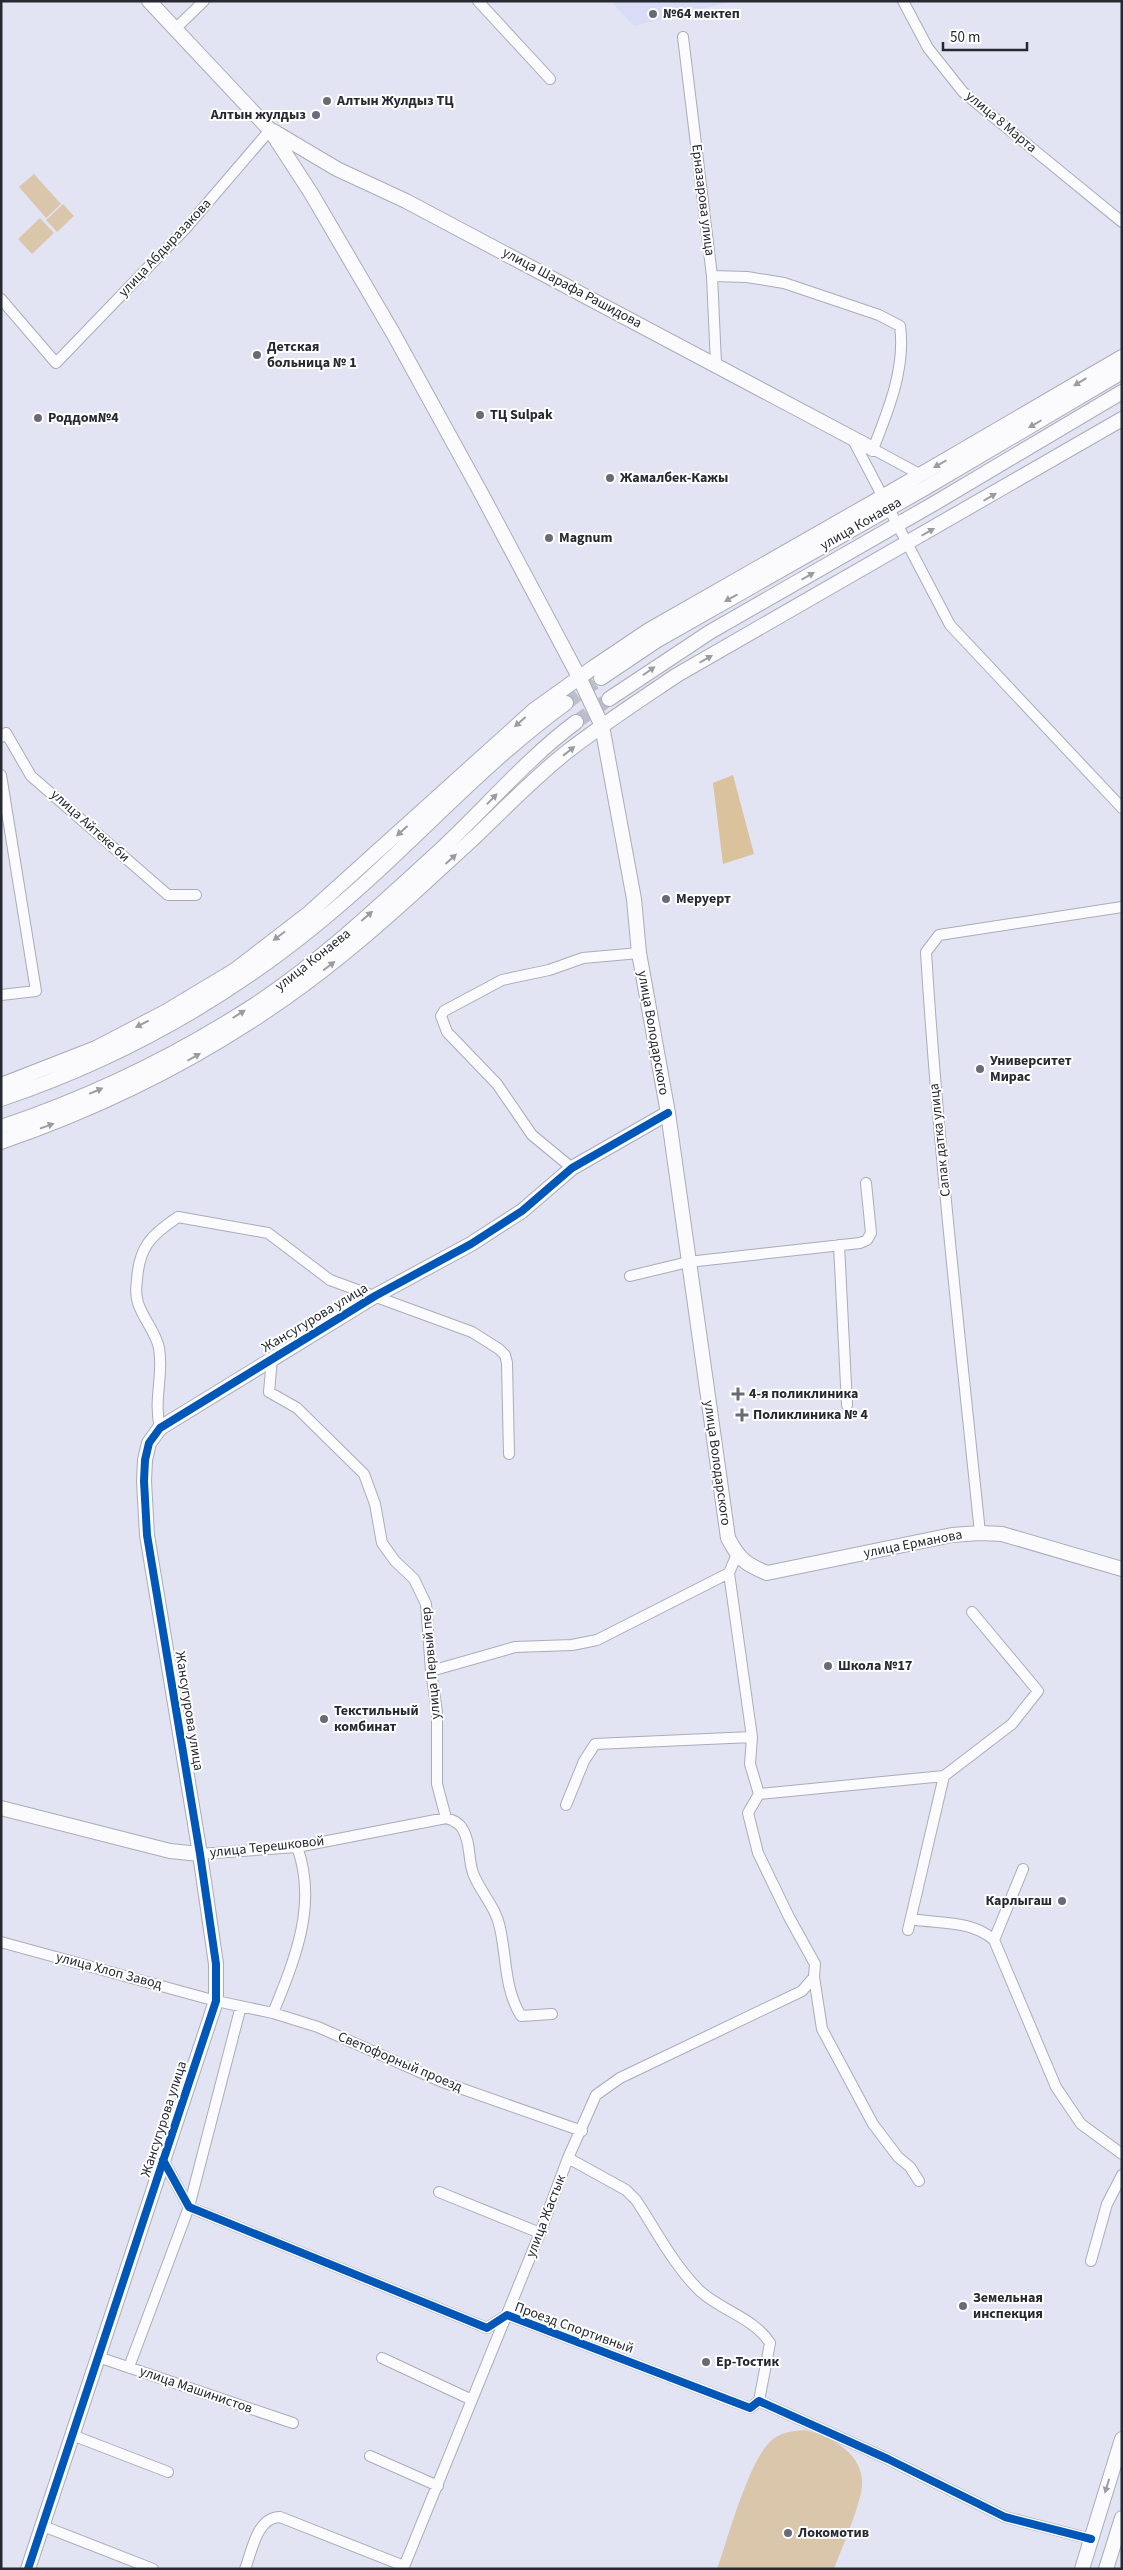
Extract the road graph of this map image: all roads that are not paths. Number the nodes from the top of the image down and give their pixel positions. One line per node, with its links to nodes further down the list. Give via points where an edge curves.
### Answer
1 (150, 1): 5 (main road, улица Шарафа Рашидова)
2 (204, 1): 5 (street)
3 (478, 1): 7 (street)
4 (903, 1): 9 (street, улица 8 Марта, via 928,48 963,92)
5 (175, 29): 8 (main road, улица Шарафа Рашидова)
6 (683, 37): 10 (street, Ерназарова улица)
7 (550, 79)
8 (270, 130): 11 (street, улица Абдыразакова, via 186,228 56,363); 13 (main road, улица Шарафа Рашидова, via 337,169 406,201); 23 (main road, улица Шарафа Рашидова, via 321,209 393,333)
9 (1122, 222)
10 (712, 276): 13 (street, Ерназарова улица); 18 (street, via 784,283 880,315 900,326 901,343 893,396)
11 (1, 299)
12 (1122, 357): 19 (main road, one-way to 19)
13 (716, 364): 17 (main road, улица Шарафа Рашидова)
14 (1122, 372): 20 (main road, улица Конаева, one-way to 20)
15 (1122, 392): 21 (main road, улица Конаева)
16 (1122, 419): 22 (main road, one-way to 16)
17 (852, 438): 18 (main road, улица Шарафа Рашидова); 20 (street)
18 (873, 449): 19 (street)
19 (921, 475): 20 (main road)
20 (885, 503): 21 (street); 23 (main road, via 648,630); 24 (main road, улица Конаева, one-way to 24, via 656,641)
21 (896, 523): 22 (street); 25 (main road, улица Конаева, one-way to 21, via 710,632)
22 (907, 544): 28 (main road, one-way to 22, via 677,675); 31 (street, via 950,625)
23 (579, 677): 28 (main road, улица Володарского); 36 (main road, one-way to 36, via 491,747 309,913 234,970 166,1012 96,1048)
24 (601, 678)
25 (609, 699)
26 (566, 703): 37 (main road, улица Конаева, via 500,757 318,924 242,981 172,1024 101,1060)
27 (576, 722): 39 (main road, улица Конаева, one-way to 27, via 48,1112 112,1084 185,1048 257,1003 334,945 465,827 557,736)
28 (602, 726): 34 (main road, улица Володарского, via 634,899); 40 (main road, one-way to 28, via 118,1096 192,1059 265,1014 343,955 527,787)
29 (1, 737): 32 (street, улица Айтеке би, via 6,733 31,776 168,895)
30 (1, 775): 35 (street, via 36,991)
31 (1122, 808)
32 (196, 895)
33 (1122, 907): 51 (street, Сапак датка улица, via 939,935 926,952 938,1127)
34 (639, 953): 38 (main road, улица Володарского); 41 (street, via 583,958 549,970 502,980 444,1011 441,1016 447,1032 497,1084 532,1135)
35 (1, 995)
36 (1, 1085)
37 (1, 1099)
38 (668, 1113): 41 (main road, Жансугурова улица); 44 (main road, улица Володарского)
39 (1, 1127)
40 (1, 1142)
41 (572, 1168): 46 (main road, Жансугурова улица, via 522,1211 471,1244)
42 (866, 1183): 43 (street, via 870,1236 860,1243)
43 (840, 1245): 44 (street); 48 (street)
44 (688, 1262): 45 (street); 52 (main road, улица Володарского, via 728,1538)
45 (630, 1276)
46 (375, 1296): 47 (main road, Жансугурова улица); 49 (street, via 330,1280 268,1233 178,1216 144,1246 138,1270 137,1302 159,1347 157,1413); 50 (street, via 472,1332 505,1355)
47 (272, 1358): 49 (main road, Жансугурова улица); 56 (street, улица Первый пер, via 269,1392 297,1408 364,1474 382,1543 414,1579 426,1604)
48 (847, 1405)
49 (160, 1428): 64 (main road, Жансугурова улица, via 150,1442 146,1460 147,1535)
50 (510, 1454)
51 (980, 1532): 52 (main road, улица Ерманова, via 767,1572 748,1565); 53 (main road, улица Ерманова, via 1002,1534)
52 (736, 1554): 54 (street)
53 (1122, 1569)
54 (729, 1573): 56 (street, via 597,1640 515,1647); 57 (street)
55 (972, 1612): 58 (street, via 1038,1691 1012,1724)
56 (431, 1671): 62 (street, улица Первый пер, via 437,1712 437,1784)
57 (752, 1737): 59 (street, via 750,1764); 60 (street, via 595,1744 584,1761)
58 (944, 1776): 59 (street); 66 (street, via 910,1924 967,1926 984,1931)
59 (759, 1794): 68 (street, via 748,1813 758,1853 815,1964)
60 (566, 1805)
61 (1, 1808): 64 (main road, улица Терешковой, via 170,1851)
62 (446, 1818): 63 (street, улица Терешковой); 72 (street, via 454,1820 462,1828 472,1870 496,1912 512,2001 521,2016)
63 (297, 1847): 64 (street, улица Терешковой); 71 (street, via 304,1881 304,1921 297,1951)
64 (200, 1854): 69 (main road, Жансугурова улица, via 216,1964)
65 (1023, 1869): 66 (street)
66 (994, 1940): 74 (street, via 1056,2088 1081,2124)
67 (1, 1942): 69 (street, улица Хлоп Завод)
68 (814, 1977): 73 (street, улица Жастык, via 802,1991 620,2078 596,2095); 78 (street, via 822,2029 873,2124)
69 (216, 2001): 70 (street, Светофорный проезд); 76 (main road, Жансугурова улица)
70 (241, 2006): 71 (street, Светофорный проезд); 80 (street)
71 (273, 2012): 73 (street, Светофорный проезд, via 318,2027 440,2081)
72 (552, 2014)
73 (582, 2131): 75 (street, улица Жастык)
74 (1122, 2154)
75 (568, 2158): 81 (street, улица Жастык); 88 (street, via 626,2190 688,2278 702,2292 762,2331 770,2343)
76 (163, 2160): 80 (street); 84 (main road, Жансугурова улица)
77 (1122, 2175): 82 (street, via 1107,2204)
78 (919, 2181)
79 (439, 2192): 81 (street)
80 (189, 2207): 83 (street, Проезд Спортивный, via 487,2328); 86 (street)
81 (540, 2233): 83 (street, улица Жастык)
82 (1091, 2261)
83 (507, 2315): 87 (street, улица Жастык); 88 (street, Проезд Спортивный, via 750,2408)
84 (98, 2357): 86 (street, улица Машинистов); 90 (main road, Жансугурова улица)
85 (382, 2358): 87 (street)
86 (129, 2367): 89 (street, улица Машинистов)
87 (472, 2400): 94 (street, улица Жастык)
88 (758, 2401): 97 (street, Проезд Спортивный, via 888,2459 1005,2517)
89 (293, 2423)
90 (72, 2435): 93 (street); 96 (main road, Жансугурова улица)
91 (1122, 2440): 97 (main road, one-way to 97)
92 (370, 2456): 94 (street)
93 (168, 2472)
94 (438, 2486): 98 (street, улица Жастык)
95 (1122, 2518): 103 (main road)
96 (43, 2526): 99 (main road, Жансугурова улица); 100 (street)
97 (1091, 2539): 102 (main road)
98 (403, 2567): 101 (street, via 271,2517 263,2523)
99 (28, 2569)
100 (153, 2569)
101 (245, 2569)
102 (1082, 2569)
103 (1106, 2569)

